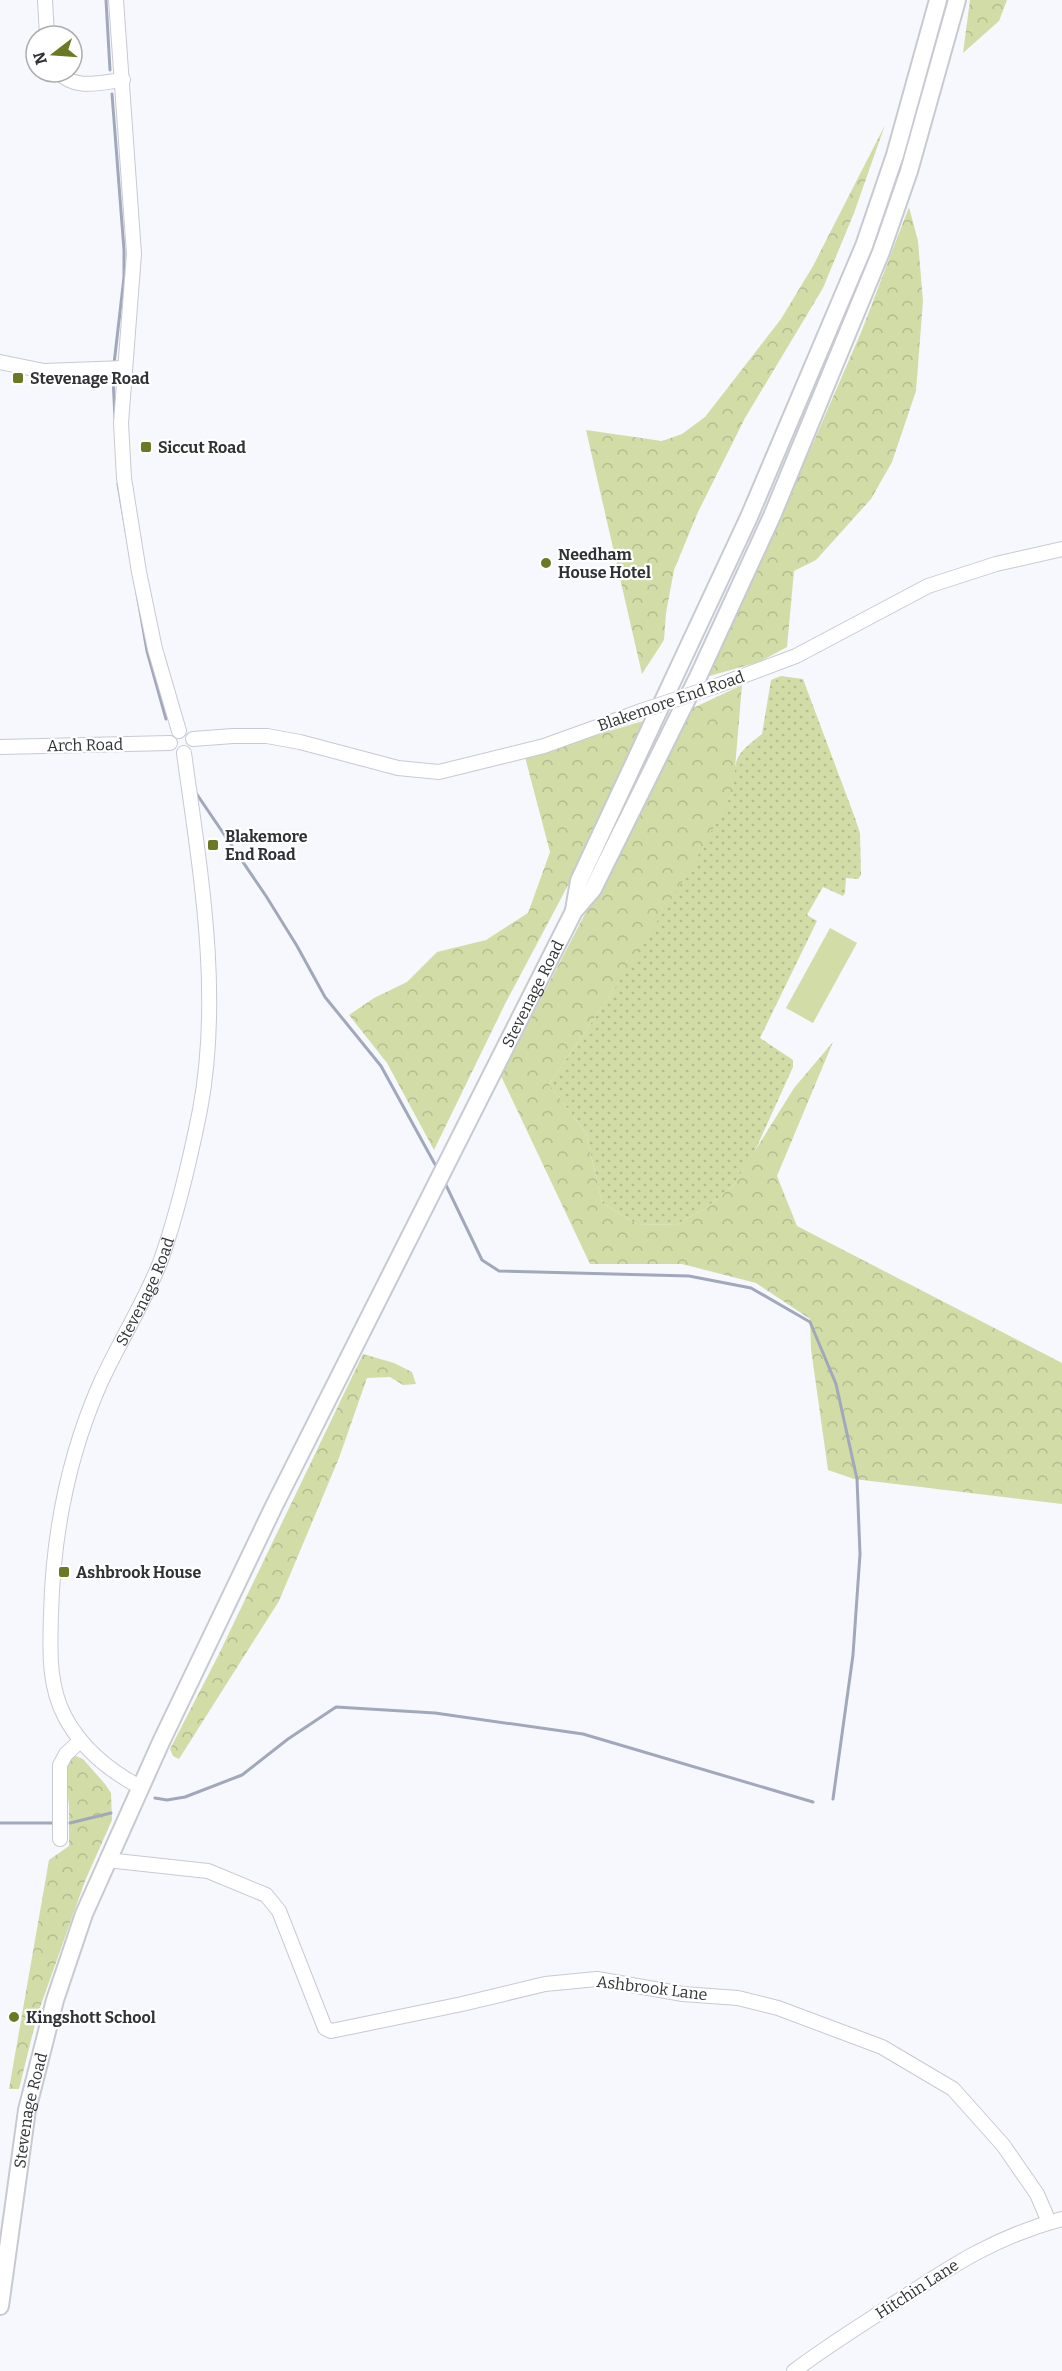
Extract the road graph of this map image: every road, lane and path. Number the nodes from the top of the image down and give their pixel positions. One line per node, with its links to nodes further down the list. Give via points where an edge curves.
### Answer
1 (45, 0): 5 (street)
2 (116, 0): 6 (street)
3 (938, 0): 16 (main road, via 895,155 864,246 750,517 579,881)
4 (957, 0): 16 (main road, via 909,171 881,252 772,516 593,890)
5 (46, 24)
6 (123, 80): 7 (street); 9 (street, via 134,254)
7 (84, 83)
8 (0, 362): 9 (street, via 44,370)
9 (125, 368): 11 (street, via 121,423 125,493 155,649)
10 (1062, 549): 12 (street, Blakemore End Road, bridge, via 996,564 928,586 796,656 719,685 544,746 439,772 398,768 267,736)
11 (179, 731): 12 (street); 13 (street)
12 (193, 739): 15 (street, via 193,745)
13 (170, 743): 14 (street, Arch Road); 15 (street, via 178,753)
14 (0, 747)
15 (184, 753): 17 (street, Stevenage Road, via 208,952 209,1023 201,1107 160,1261 100,1384 65,1490 52,1566 51,1673 64,1716)
16 (574, 910): 18 (main road, Stevenage Road, via 274,1506)
17 (80, 1741): 18 (street, Stevenage Road, via 99,1761); 19 (street, via 60,1765)
18 (140, 1787): 20 (main road, Stevenage Road)
19 (60, 1839)
20 (107, 1860): 21 (street, Ashbrook Lane, via 208,1871 266,1895 279,1911 325,2028 332,2031 545,1984 597,1979 682,1994 738,1998 778,2008 882,2048 953,2089 1003,2145); 22 (main road, Stevenage Road, via 65,1970 27,2110)
21 (1056, 2220): 23 (street, Hitchin Lane, via 1009,2235 966,2257)
22 (0, 2306)
23 (794, 2371)

